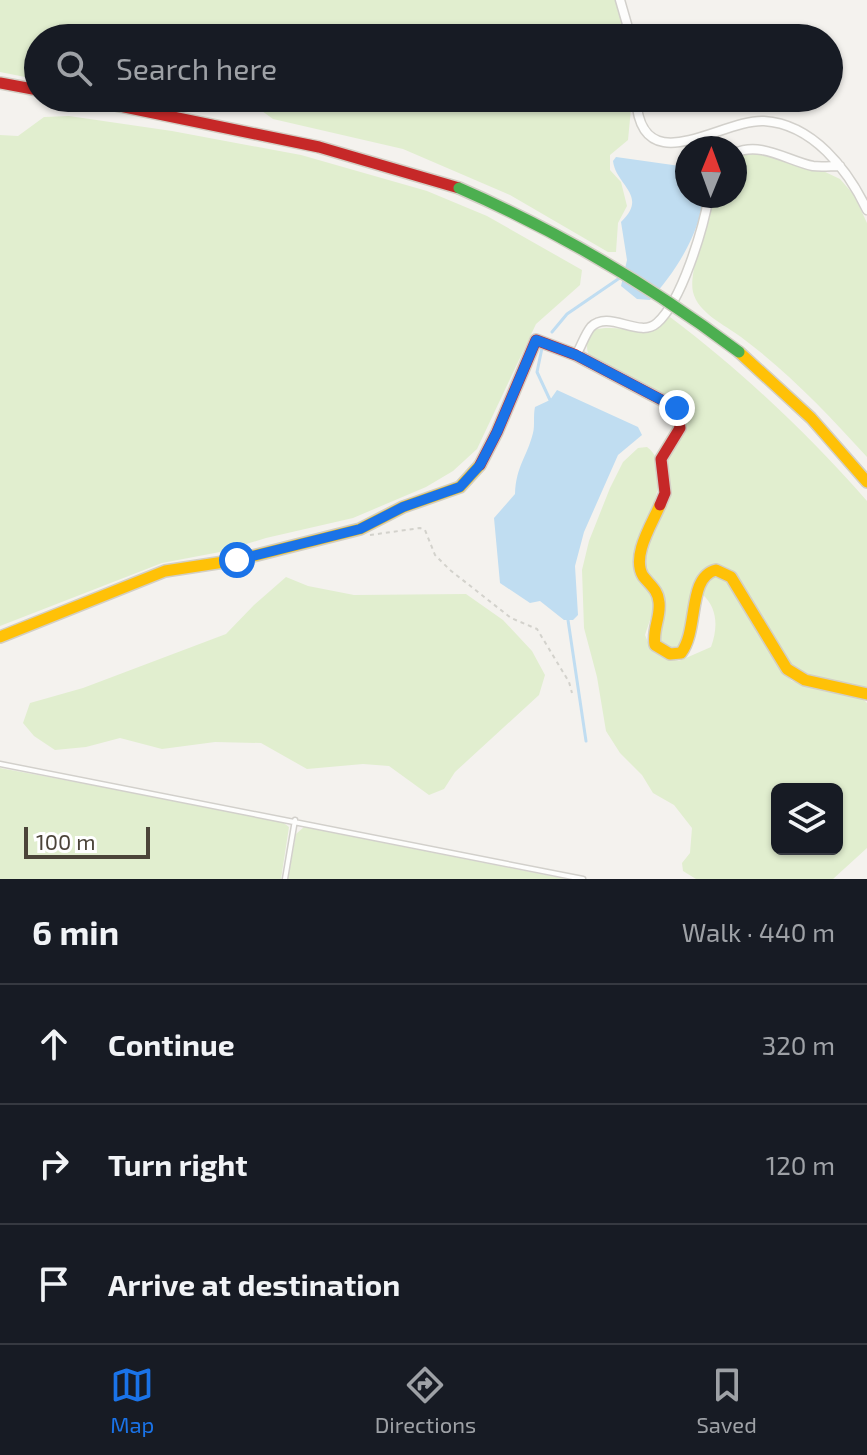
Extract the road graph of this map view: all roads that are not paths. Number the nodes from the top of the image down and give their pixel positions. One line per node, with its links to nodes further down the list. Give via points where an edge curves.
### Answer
1 (620, 0): 2 (street)
2 (627, 24)
3 (0, 83): 4 (street)
4 (24, 87)
5 (152, 112): 12 (street, bridge, via 319,145 403,168 513,211 619,266 739,352 811,418)
6 (637, 112): 8 (street, via 644,131 672,143 764,121 782,125 822,146)
7 (747, 150): 8 (street, via 813,166)
8 (840, 166): 10 (street)
9 (707, 208): 11 (street, via 679,292 657,324 647,328 599,323 591,327)
10 (867, 210)
11 (576, 355): 13 (street, via 536,340 480,465 460,487 360,529 237,560 165,571); 14 (street, via 670,402 680,417 680,428 661,459 665,493 640,553 642,574 658,593 655,645 673,655 684,650 691,639 700,582 705,573 716,570 731,577 796,677)
12 (867, 482)
13 (0, 637)
14 (867, 694)
15 (0, 764): 16 (lane)
16 (295, 820): 17 (lane); 18 (lane)
17 (285, 879)
18 (583, 879)

